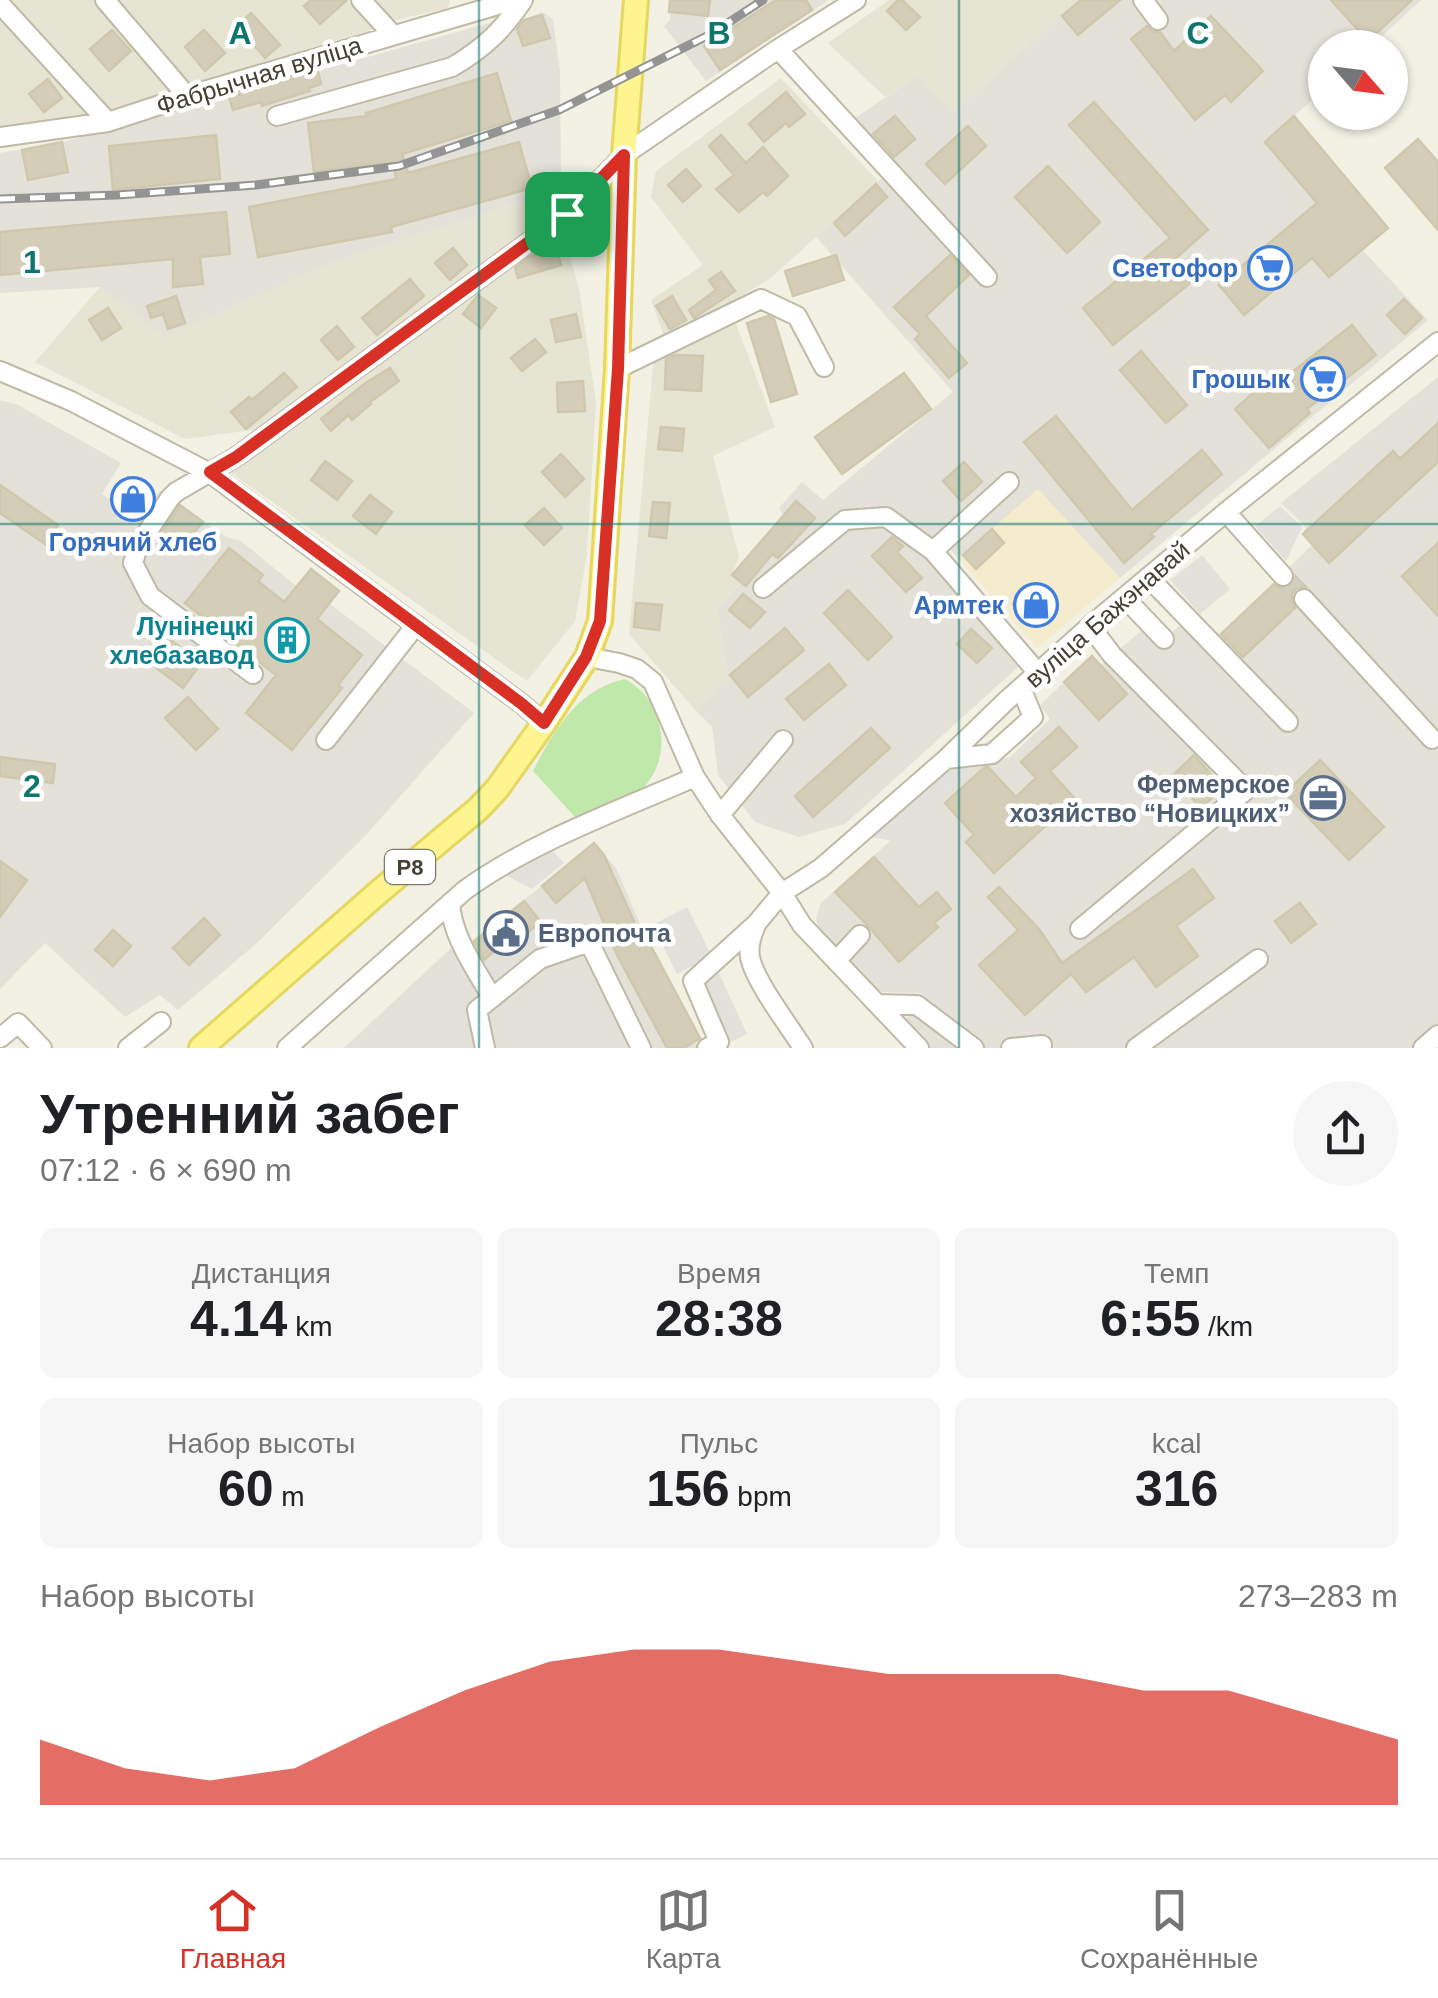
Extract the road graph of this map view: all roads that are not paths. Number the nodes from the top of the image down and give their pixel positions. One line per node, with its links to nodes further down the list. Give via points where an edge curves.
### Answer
1 (105, 0): 12 (street)
2 (361, 0): 10 (street)
3 (515, 0): 10 (street, Фабрычная вуліца)
4 (523, 0): 13 (street, via 478,52 452,66)
5 (636, 0): 16 (main road, Р8)
6 (856, 0): 11 (street)
7 (1143, 0): 9 (street)
8 (0, 4): 14 (street)
9 (1158, 20)
10 (393, 35): 12 (street, Фабрычная вуліца)
11 (778, 49): 16 (street); 17 (street)
12 (187, 96): 14 (street, Фабрычная вуліца)
13 (278, 116)
14 (108, 122): 15 (street, Фабрычная вуліца)
15 (0, 137)
16 (624, 155): 20 (main road, Р8); 22 (street, via 567,214)
17 (987, 276)
18 (1438, 342): 24 (street, вуліца Бажэнавай)
19 (824, 366): 20 (street, via 797,316 761,299)
20 (618, 369): 34 (main road, Р8, via 600,621)
21 (0, 370): 22 (street)
22 (210, 472): 31 (street); 36 (street, via 170,498 133,563 150,596)
23 (1010, 482): 25 (street)
24 (1226, 512): 26 (street); 27 (street, вуліца Бажэнавай)
25 (934, 551): 28 (street, via 886,518 845,520); 35 (street)
26 (1282, 576)
27 (1148, 578): 29 (street, вуліца Бажэнавай); 38 (street)
28 (763, 588)
29 (1125, 598): 32 (street, вуліца Бажэнавай); 33 (street)
30 (1304, 599): 42 (street)
31 (416, 625): 39 (street); 40 (street)
32 (1090, 626): 35 (street, вуліца Бажэнавай); 49 (street, via 1246,790)
33 (1164, 639)
34 (586, 657): 39 (main road, Р8); 44 (street, via 637,669 652,682)
35 (1038, 673): 37 (street, вуліца Бажэнавай)
36 (253, 674)
37 (1021, 688): 43 (street, вуліца Бажэнавай); 43 (street, via 1033,717 992,754)
38 (1288, 722)
39 (544, 723): 61 (main road, Р8, via 478,809)
40 (326, 740)
41 (783, 740): 45 (street)
42 (1432, 740)
43 (946, 759): 46 (street, вуліца Бажэнавай)
44 (695, 776): 45 (street); 47 (street, via 491,871)
45 (720, 816): 46 (street)
46 (782, 893): 48 (street, вуліца Бажэнавай); 52 (street)
47 (450, 904): 53 (street, via 456,932); 62 (street)
48 (756, 924): 65 (street, вуліца Бажэнавай, via 693,981 719,1042); 66 (street, via 749,944 756,974)
49 (1080, 929)
50 (860, 935): 52 (street)
51 (1258, 958): 70 (street)
52 (836, 961): 54 (street)
53 (492, 998): 63 (street, via 477,1010); 64 (street, via 540,959 589,942)
54 (877, 1004): 67 (street); 68 (street, via 917,1006)
55 (160, 1022): 60 (street)
56 (1438, 1034): 71 (street)
57 (0, 1038): 59 (street, via 18,1023)
58 (1042, 1045): 69 (street)
59 (42, 1048)
60 (128, 1048)
61 (201, 1048)
62 (286, 1048)
63 (486, 1048)
64 (642, 1048)
65 (707, 1048)
66 (803, 1048)
67 (919, 1048)
68 (974, 1048)
69 (1011, 1048)
70 (1136, 1048)
71 (1423, 1048)

